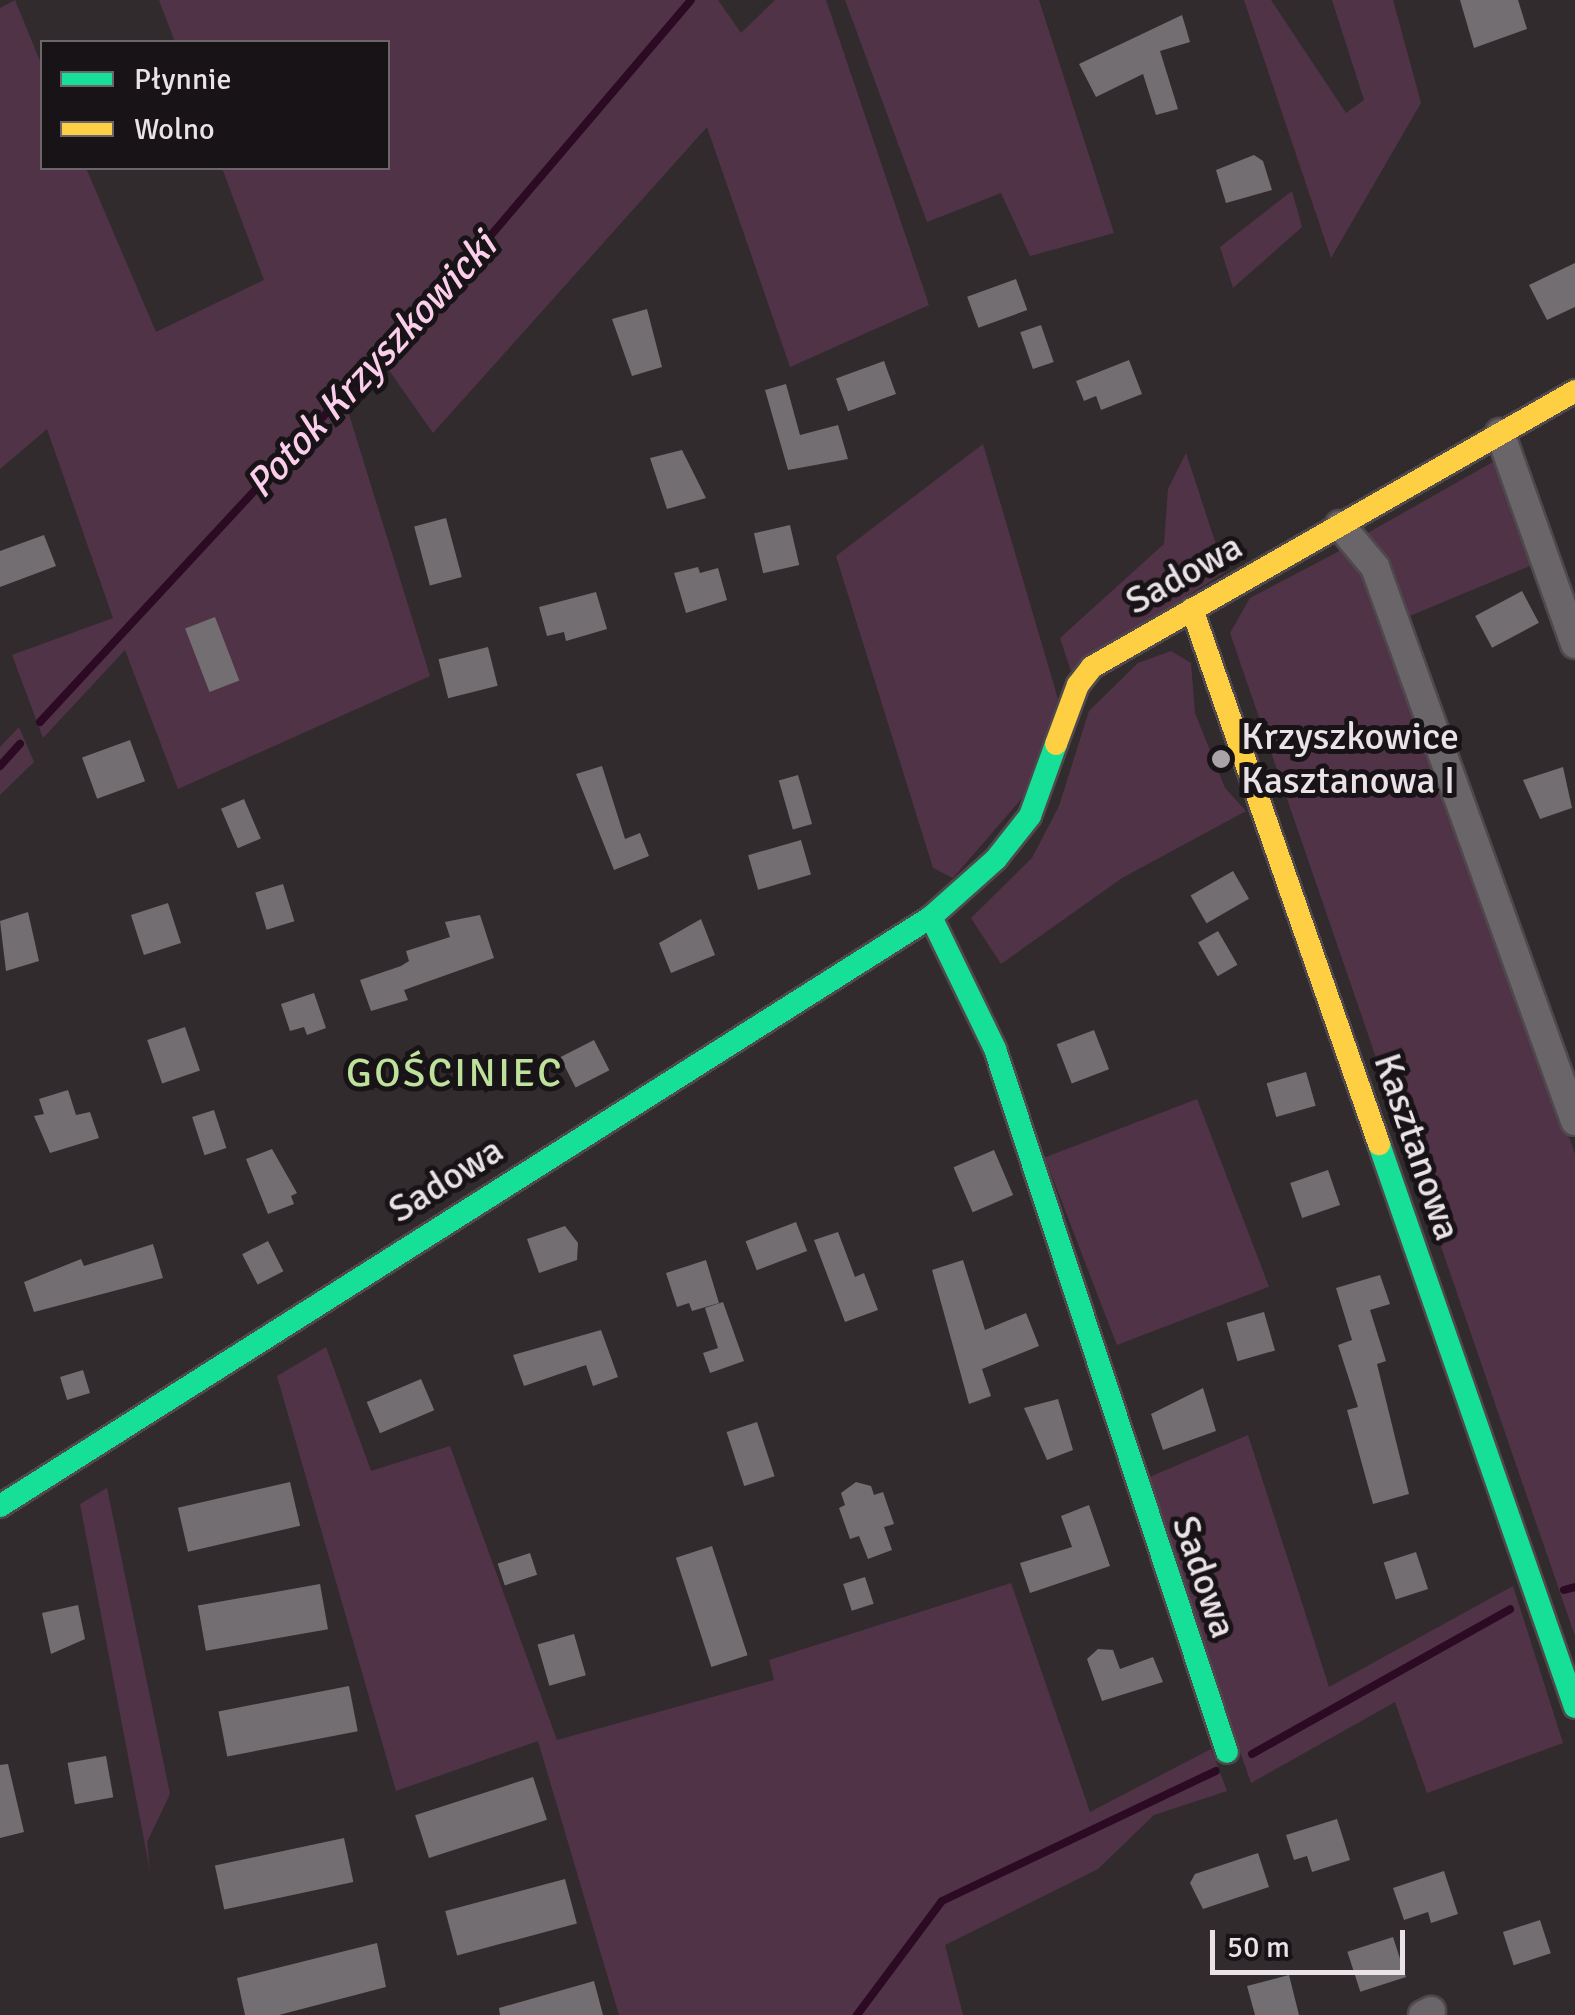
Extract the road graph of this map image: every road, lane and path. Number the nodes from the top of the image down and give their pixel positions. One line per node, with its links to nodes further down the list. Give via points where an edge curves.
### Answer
1 (1575, 391): 2 (street, Sadowa)
2 (1500, 433): 3 (street, Sadowa); 5 (street)
3 (1340, 525): 4 (street, Sadowa); 7 (street, via 1375,567)
4 (1192, 609): 6 (street, Sadowa, via 1092,667 1078,685 1030,816 996,859); 9 (street, Kasztanowa)
5 (1575, 644)
6 (931, 918): 8 (street, Sadowa); 10 (street, Sadowa, via 995,1049)
7 (1575, 1121)
8 (0, 1506)
9 (1575, 1708)
10 (1227, 1752)

